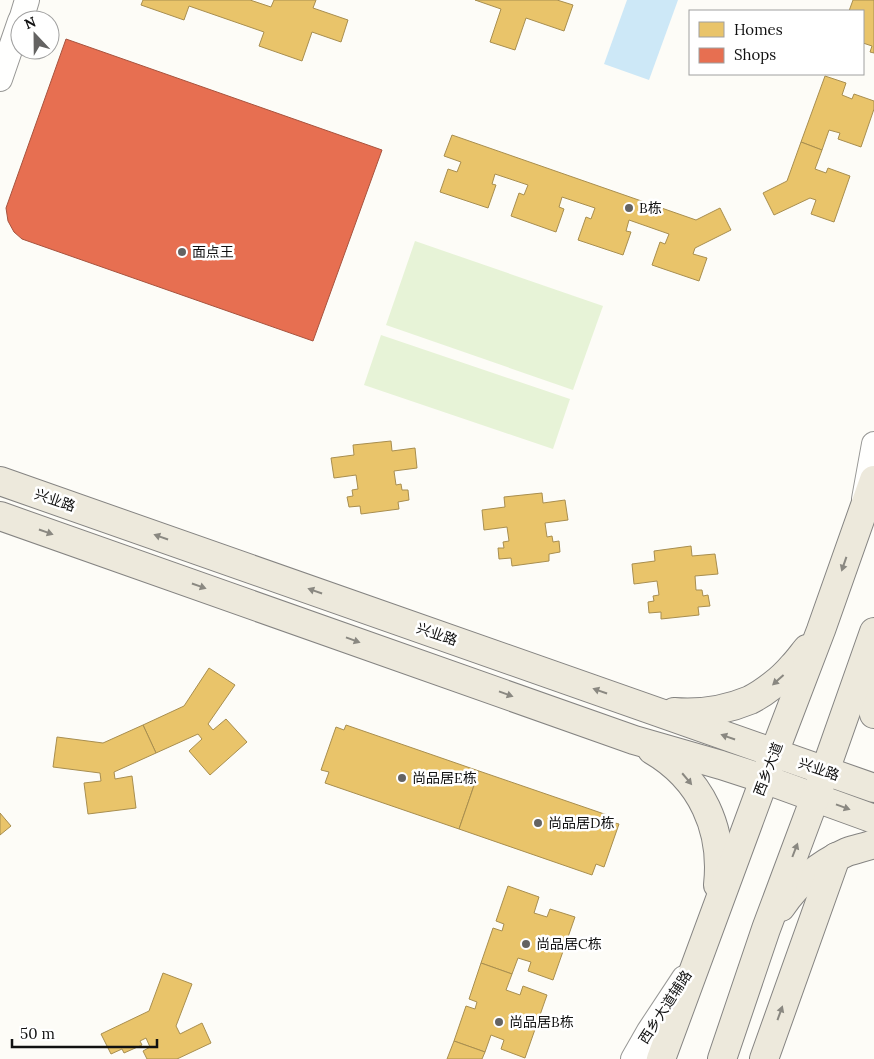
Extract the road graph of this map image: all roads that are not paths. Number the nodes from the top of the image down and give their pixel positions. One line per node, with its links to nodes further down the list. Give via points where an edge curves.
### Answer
1 (10, 50): 2 (street)
2 (0, 79)
3 (874, 444): 7 (street)
4 (874, 480): 7 (main road, 西乡大道)
5 (0, 481): 10 (main road, 兴业路, one-way to 5)
6 (0, 516): 12 (main road, 兴业路, one-way to 12)
7 (860, 518): 8 (main road, 西乡大道, one-way to 8)
8 (821, 630): 10 (main road, one-way to 10, via 793,667 751,699 704,712); 13 (main road, 西乡大道)
9 (874, 632): 11 (main road, via 869,686); 14 (main road)
10 (646, 708): 13 (main road, 兴业路, one-way to 10)
11 (874, 714)
12 (634, 740): 15 (main road, 兴业路); 21 (main road, one-way to 21, via 676,768 688,780 708,812 715,828 720,870)
13 (774, 753): 14 (main road, 兴业路); 15 (main road, 西乡大道)
14 (825, 771): 16 (main road, 兴业路); 17 (main road)
15 (764, 779): 17 (main road, 兴业路); 21 (main road, 西乡大道)
16 (874, 788)
17 (815, 797): 18 (main road, 兴业路, one-way to 18); 22 (main road, one-way to 17)
18 (874, 819)
19 (874, 844): 20 (main road)
20 (836, 857): 22 (main road, via 818,868 788,896); 27 (main road, one-way to 20)
21 (715, 912): 23 (main road, 西乡大道)
22 (766, 929): 24 (main road)
23 (698, 956): 25 (street, 西乡大道辅路); 26 (main road, 西乡大道)
24 (724, 1055)
25 (633, 1059)
26 (661, 1059)
27 (764, 1059)

